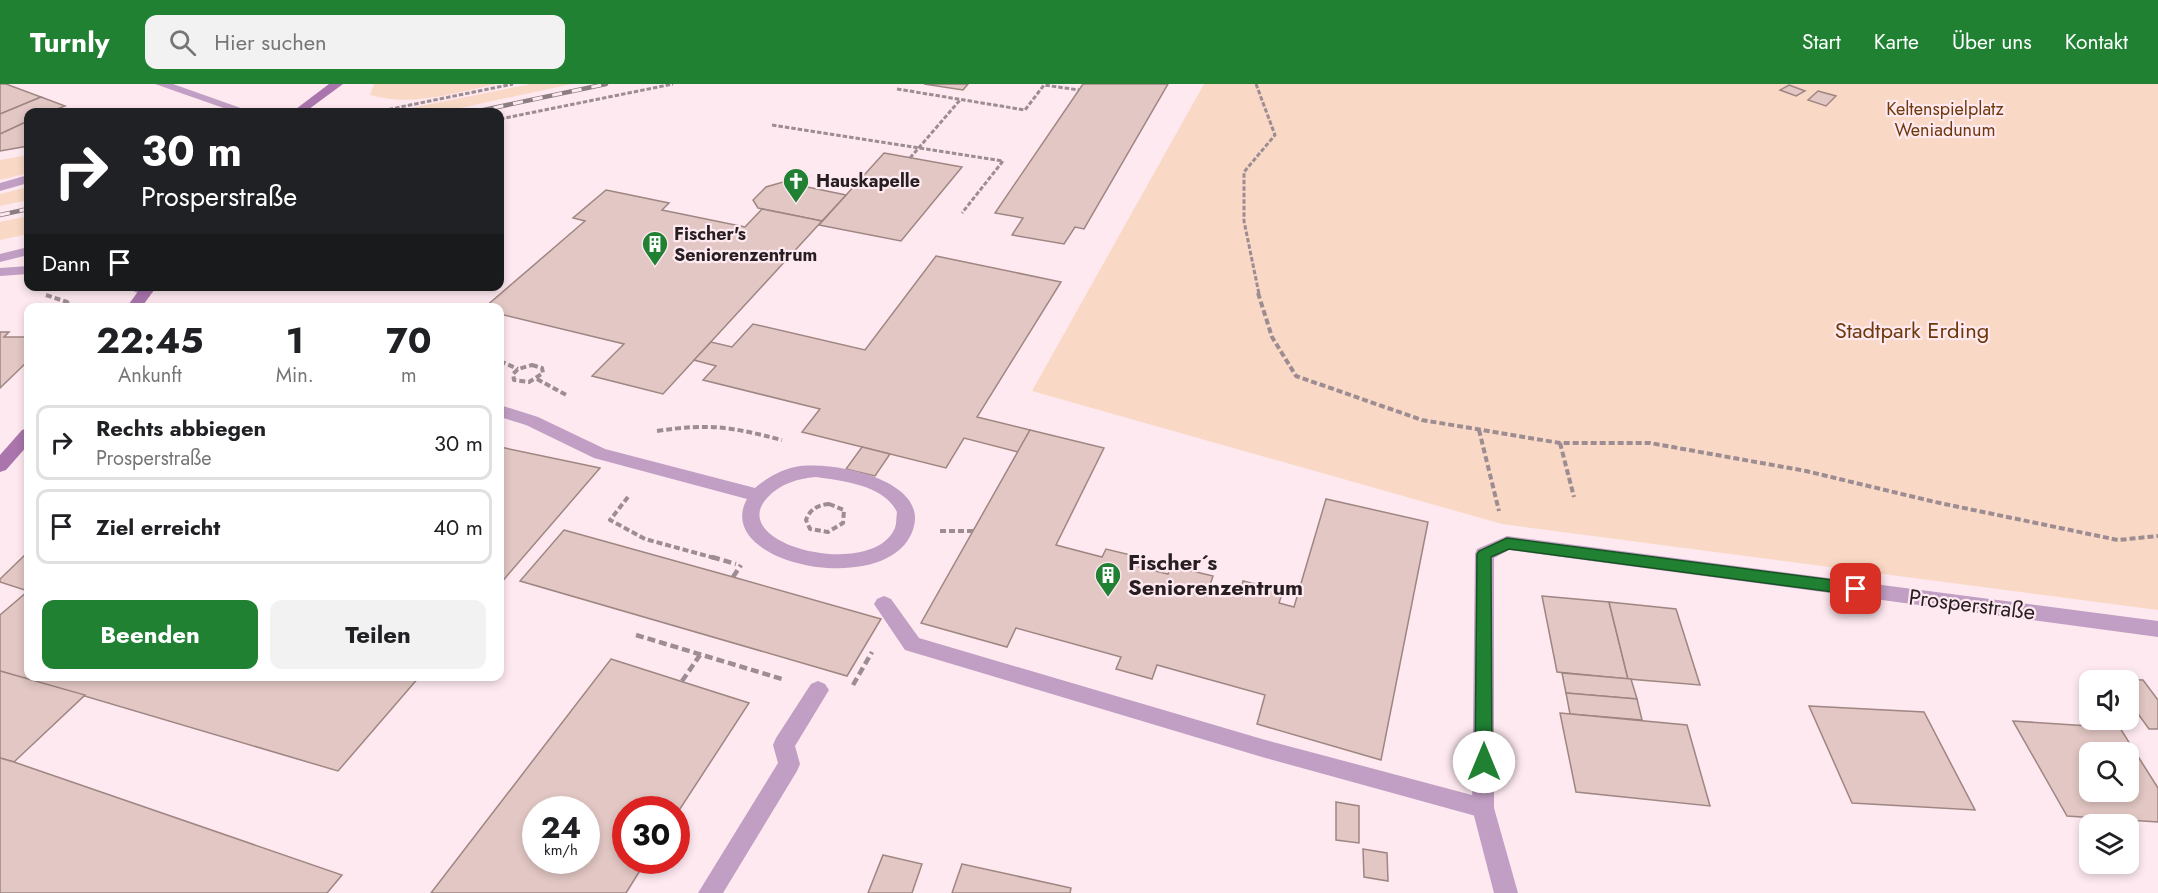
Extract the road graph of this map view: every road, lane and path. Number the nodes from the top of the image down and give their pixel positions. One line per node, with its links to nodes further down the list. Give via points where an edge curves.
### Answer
1 (161, 84): 9 (street)
2 (337, 84): 10 (street)
3 (513, 84): 11 (path)
4 (673, 84): 12 (path)
5 (1256, 84): 28 (path, via 1275,135 1244,172 1244,221 1253,275 1272,337 1296,376 1422,420)
6 (897, 89): 8 (path)
7 (1079, 90): 8 (path, via 1044,85 1025,110)
8 (960, 100): 14 (path)
9 (234, 108)
10 (304, 108)
11 (396, 108)
12 (504, 118)
13 (772, 125): 14 (path)
14 (919, 147): 15 (path); 18 (path, via 1003,161)
15 (910, 158)
16 (24, 180): 17 (street)
17 (0, 187)
18 (962, 213)
19 (24, 252): 20 (street)
20 (0, 258)
21 (24, 270): 22 (street)
22 (0, 272)
23 (504, 363): 24 (path)
24 (518, 369): 25 (path, via 513,374 516,382); 25 (path, via 532,364 540,366 543,373)
25 (537, 379): 26 (path)
26 (568, 396)
27 (504, 412): 33 (street, via 532,421 600,454)
28 (1479, 430): 31 (path); 39 (path)
29 (650, 431): 34 (path, via 698,425 768,434 805,450)
30 (24, 439): 32 (street)
31 (1560, 443): 36 (path); 38 (path, via 1650,443 1806,471 2118,540)
32 (0, 466)
33 (650, 467): 35 (street); 40 (path, via 610,520 645,539)
34 (816, 471): 35 (street, via 775,481); 35 (street, via 880,485 895,494 906,515 900,538 885,552 864,561 842,563 774,546 759,537 750,524 751,508)
35 (758, 495)
36 (1574, 497)
37 (807, 515): 37 (path, via 810,529 822,533 840,527 846,515 841,507 829,504 816,507)
38 (2158, 536)
39 (1507, 543): 44 (street, Prosperstraße); 49 (street, via 1484,554)
40 (741, 565): 41 (path); 42 (path)
41 (751, 568)
42 (733, 578)
43 (890, 612): 48 (path, via 882,635 845,699); 49 (street, via 912,644 1262,748)
44 (2158, 629)
45 (636, 635): 46 (path)
46 (700, 655): 47 (path); 48 (path)
47 (682, 681)
48 (818, 690): 50 (street, via 784,745 789,764)
49 (1483, 808): 51 (street)
50 (710, 893)
51 (1506, 893)

